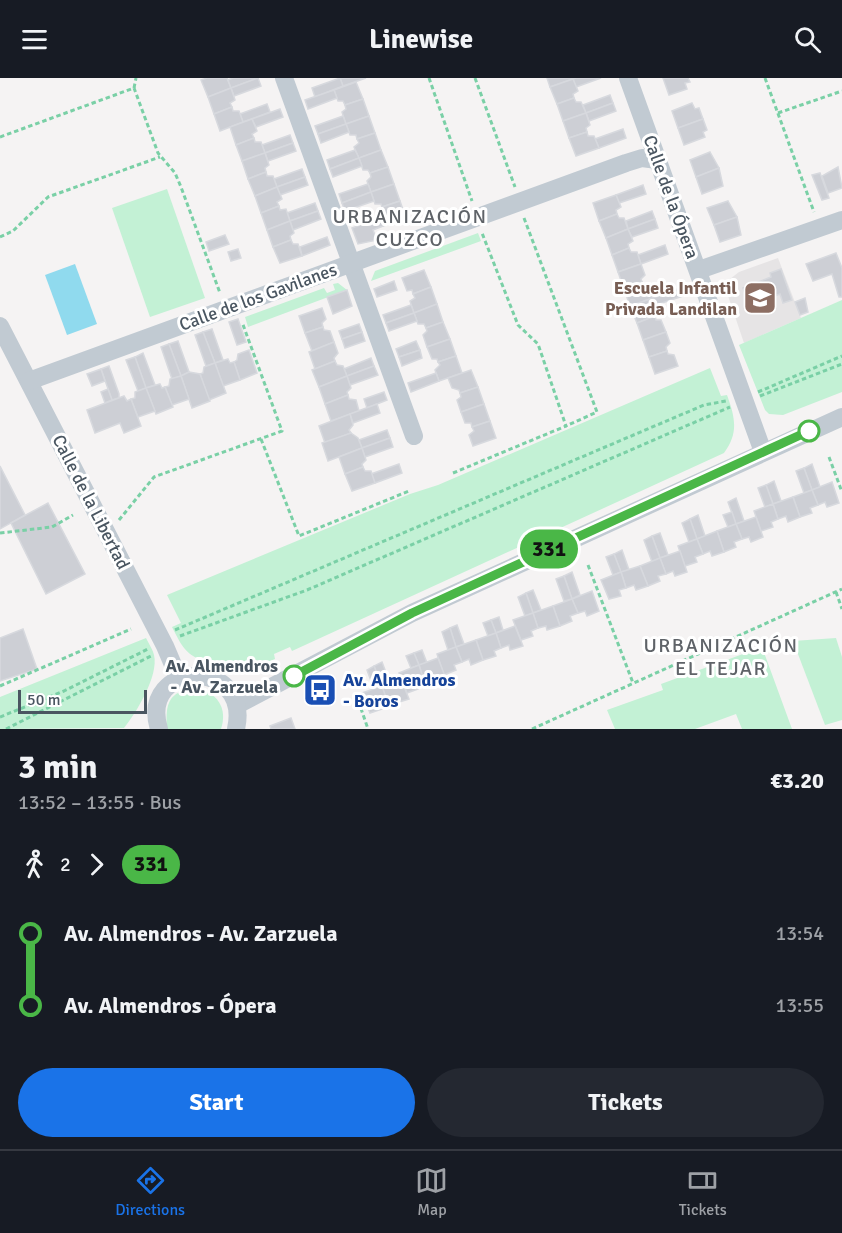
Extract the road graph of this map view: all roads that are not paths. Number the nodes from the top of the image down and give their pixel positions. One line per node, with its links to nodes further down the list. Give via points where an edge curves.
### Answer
1 (284, 78): 5 (street)
2 (628, 78): 3 (street, Calle de la Ópera)
3 (657, 160): 5 (street, Calle de los Gavilanes, via 642,158 626,163); 6 (street, Calle de la Ópera)
4 (842, 220): 6 (street)
5 (352, 264): 8 (street, Calle de los Gavilanes); 10 (street)
6 (699, 270): 11 (street, Calle de la Ópera)
7 (0, 326): 8 (street, Calle de la Libertad)
8 (29, 381): 12 (street, Calle de la Libertad)
9 (842, 417): 11 (street)
10 (414, 436)
11 (763, 452): 13 (street, via 412,613)
12 (179, 679): 13 (street, via 202,675 214,678 224,685); 14 (street, via 163,692)
13 (237, 705): 15 (street)
14 (153, 725)
15 (236, 729)

